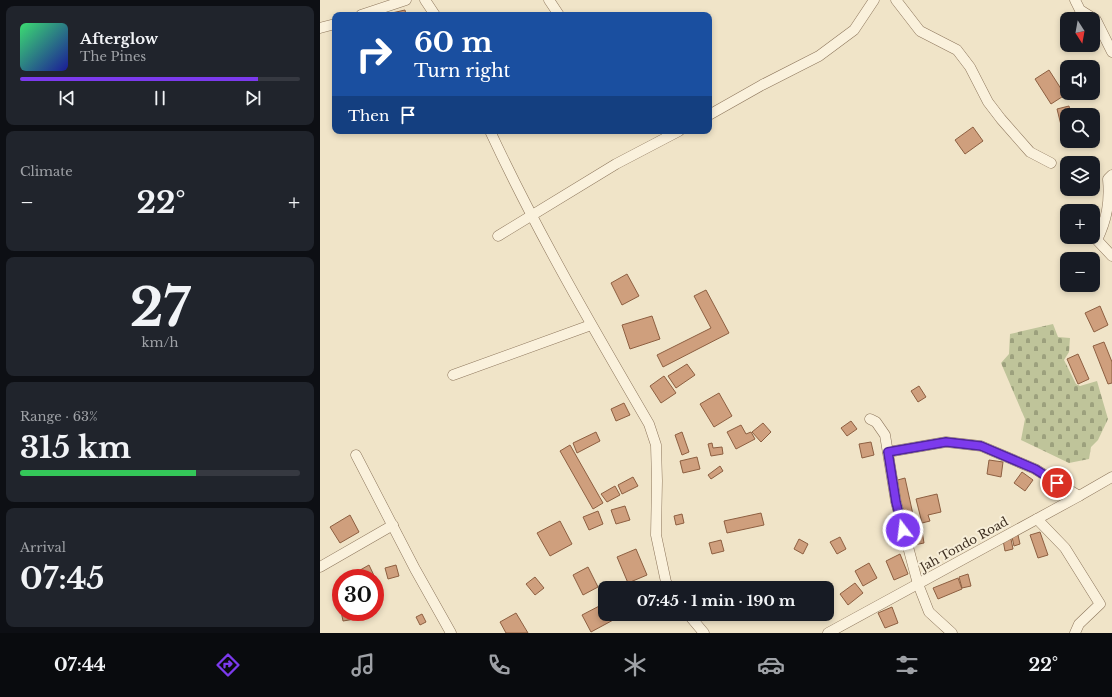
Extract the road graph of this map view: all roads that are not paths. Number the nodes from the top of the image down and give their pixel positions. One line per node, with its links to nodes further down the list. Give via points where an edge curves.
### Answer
1 (406, 0): 7 (street)
2 (425, 0): 8 (street)
3 (549, 0): 9 (street)
4 (874, 0): 13 (street, via 854,30 818,56)
5 (896, 0): 16 (street, via 920,31 957,50 1001,119 1030,152)
6 (1075, 0): 12 (street, via 1080,10 1096,20)
7 (370, 12)
8 (433, 12)
9 (556, 12)
10 (332, 25): 11 (street)
11 (320, 28)
12 (1112, 52)
13 (712, 113)
14 (491, 134): 18 (street)
15 (673, 134): 18 (street, via 616,164)
16 (1051, 163)
17 (1112, 175): 20 (street, via 1108,179 1109,195 1104,224 1097,240)
18 (532, 215): 19 (street); 21 (street)
19 (498, 236)
20 (1112, 256)
21 (591, 325): 22 (street); 31 (street, via 649,424 656,445 656,535)
22 (453, 375)
23 (870, 419): 24 (street, via 876,422 885,435)
24 (888, 452): 27 (street, via 946,442 981,446 1035,469); 32 (street, via 896,502)
25 (356, 455): 29 (street)
26 (1112, 477): 27 (street, Jah Tondo Road)
27 (1079, 496): 28 (street, Jah Tondo Road)
28 (1037, 519): 32 (street, Jah Tondo Road); 39 (street, via 1065,548 1100,604 1079,624)
29 (393, 525): 30 (street); 35 (street)
30 (320, 567)
31 (666, 581)
32 (918, 584): 34 (street, Jah Tondo Road); 38 (street, via 929,612)
33 (694, 621): 36 (street)
34 (846, 629): 37 (street, Jah Tondo Road)
35 (451, 633)
36 (704, 633)
37 (828, 633)
38 (952, 633)
39 (1075, 633)

